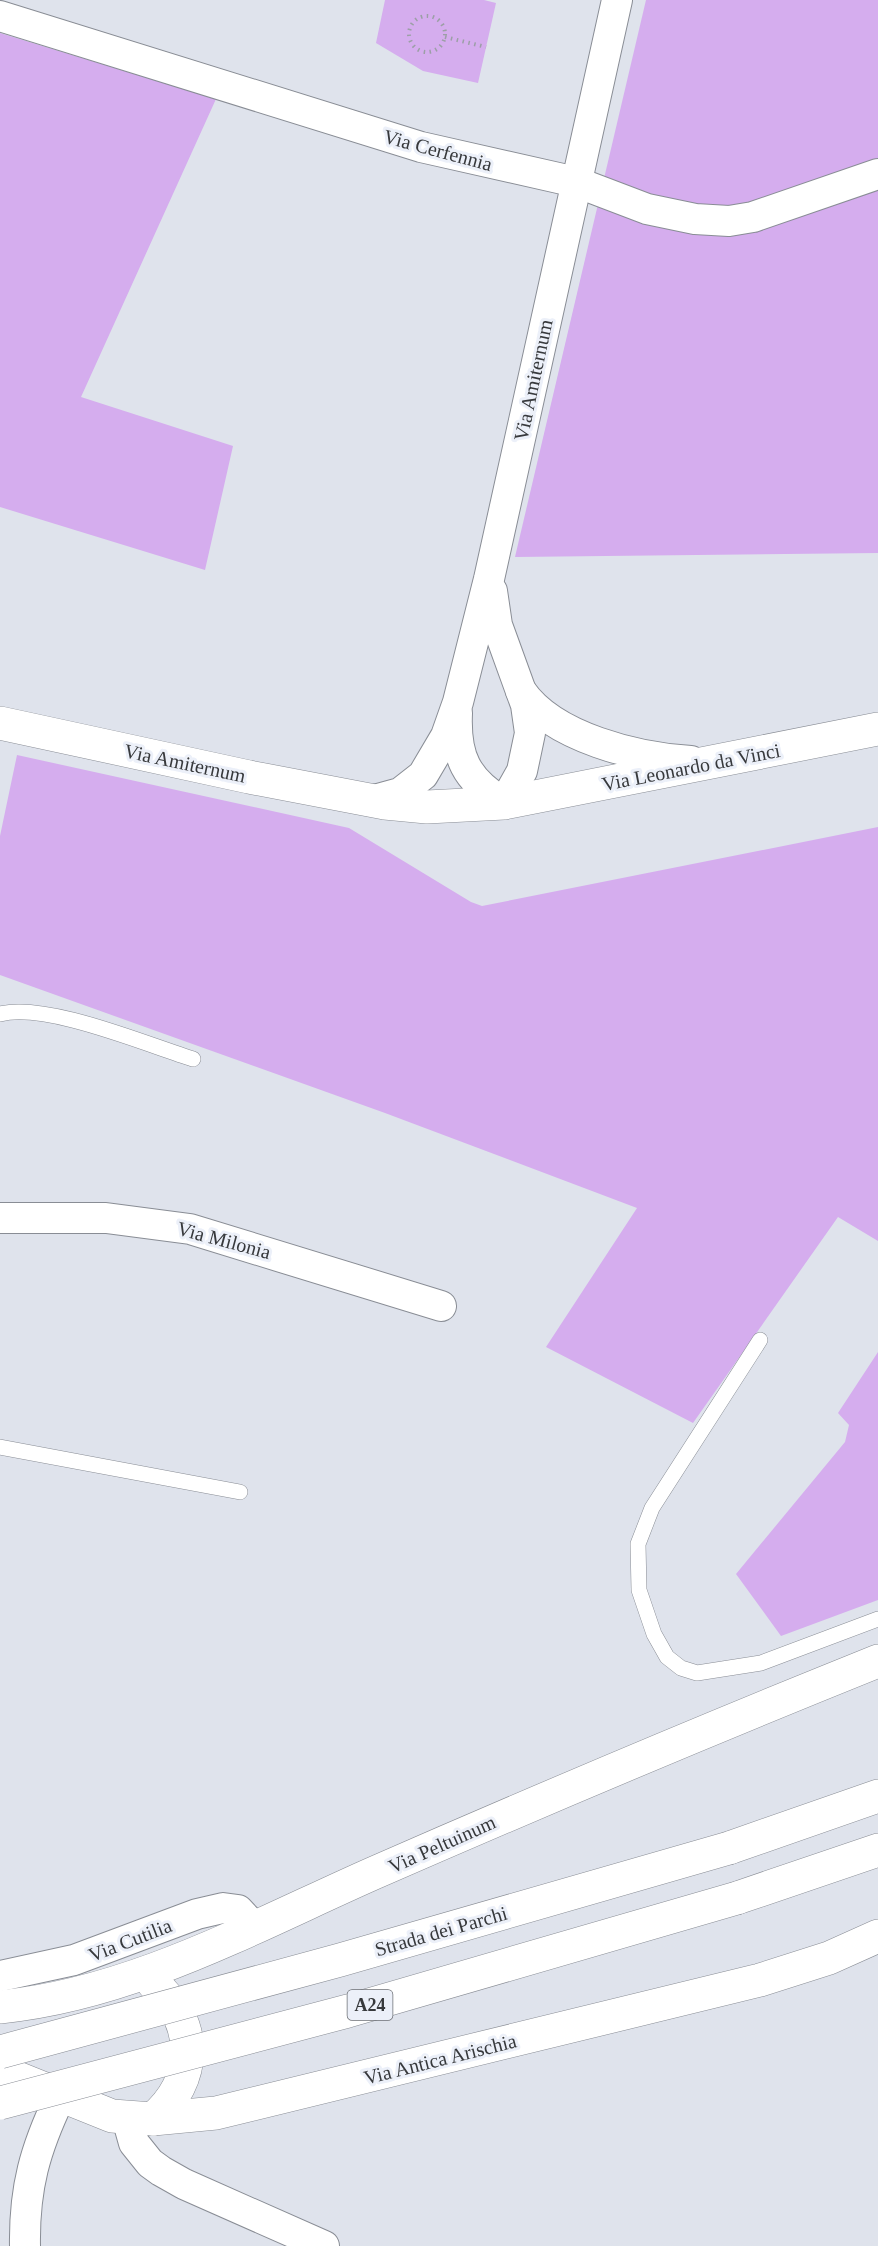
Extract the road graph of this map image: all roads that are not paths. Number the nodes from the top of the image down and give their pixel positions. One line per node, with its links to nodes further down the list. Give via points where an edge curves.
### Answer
1 (617, 0): 4 (street, Via Amiternum)
2 (0, 16): 4 (street, Via Cerfennia, via 429,149)
3 (878, 174): 4 (street, Via Cerfennia, via 769,213 729,220 695,219 647,209)
4 (576, 182): 5 (street, Via Amiternum)
5 (489, 579): 6 (street, Via Amiternum, via 500,636); 7 (street, Via Amiternum)
6 (518, 686): 10 (street, via 530,703 551,720 609,745 661,759); 12 (street, Via Amiternum, via 527,710 530,738 522,771)
7 (458, 702): 11 (street, Via Amiternum, via 446,736 423,775 400,793); 12 (street, via 457,732 464,765 481,788)
8 (0, 723): 11 (main road, Via Amiternum)
9 (878, 729): 10 (main road, Via Leonardo da Vinci)
10 (718, 761): 12 (main road, Via Leonardo da Vinci)
11 (371, 801): 12 (main road, Via Amiternum, via 427,807)
12 (504, 803)
13 (0, 1014): 14 (lane, via 26,1010 51,1014)
14 (193, 1059)
15 (0, 1218): 16 (street, Via Milonia, via 106,1218 190,1229)
16 (441, 1306)
17 (760, 1340): 20 (lane, via 652,1508 638,1544 639,1590 654,1635 667,1657 681,1668 697,1673 761,1663)
18 (0, 1447): 19 (lane)
19 (240, 1492)
20 (878, 1619)
21 (878, 1661): 24 (main road, Via Peltuinum, via 654,1751)
22 (878, 1796): 30 (main road, Strada dei Parchi, bridge, via 729,1848)
23 (878, 1850): 33 (main road, A24, bridge, via 737,1898 348,2011)
24 (253, 1926): 26 (main road, Via Peltuinum); 27 (street, Via Cutilia, via 237,1910 223,1908 74,1960)
25 (878, 1936): 34 (main road, Via Antica Arischia, via 829,1958 760,1980 227,2111)
26 (139, 1975): 28 (main road, Via Peltuinum); 34 (main road, via 169,1998 181,2017 187,2038 185,2072 177,2091 167,2107)
27 (0, 1976)
28 (88, 1991): 29 (main road, Via Peltuinum); 32 (main road, via 69,2002 54,2018 48,2032 46,2074)
29 (0, 2007)
30 (0, 2052)
31 (0, 2071): 32 (main road, Via Antica Arischia)
32 (60, 2097): 34 (main road, Via Antica Arischia, via 97,2112); 35 (street, via 32,2166 25,2205)
33 (0, 2103)
34 (140, 2119): 36 (street, via 134,2143 161,2171)
35 (25, 2246)
36 (324, 2246)

